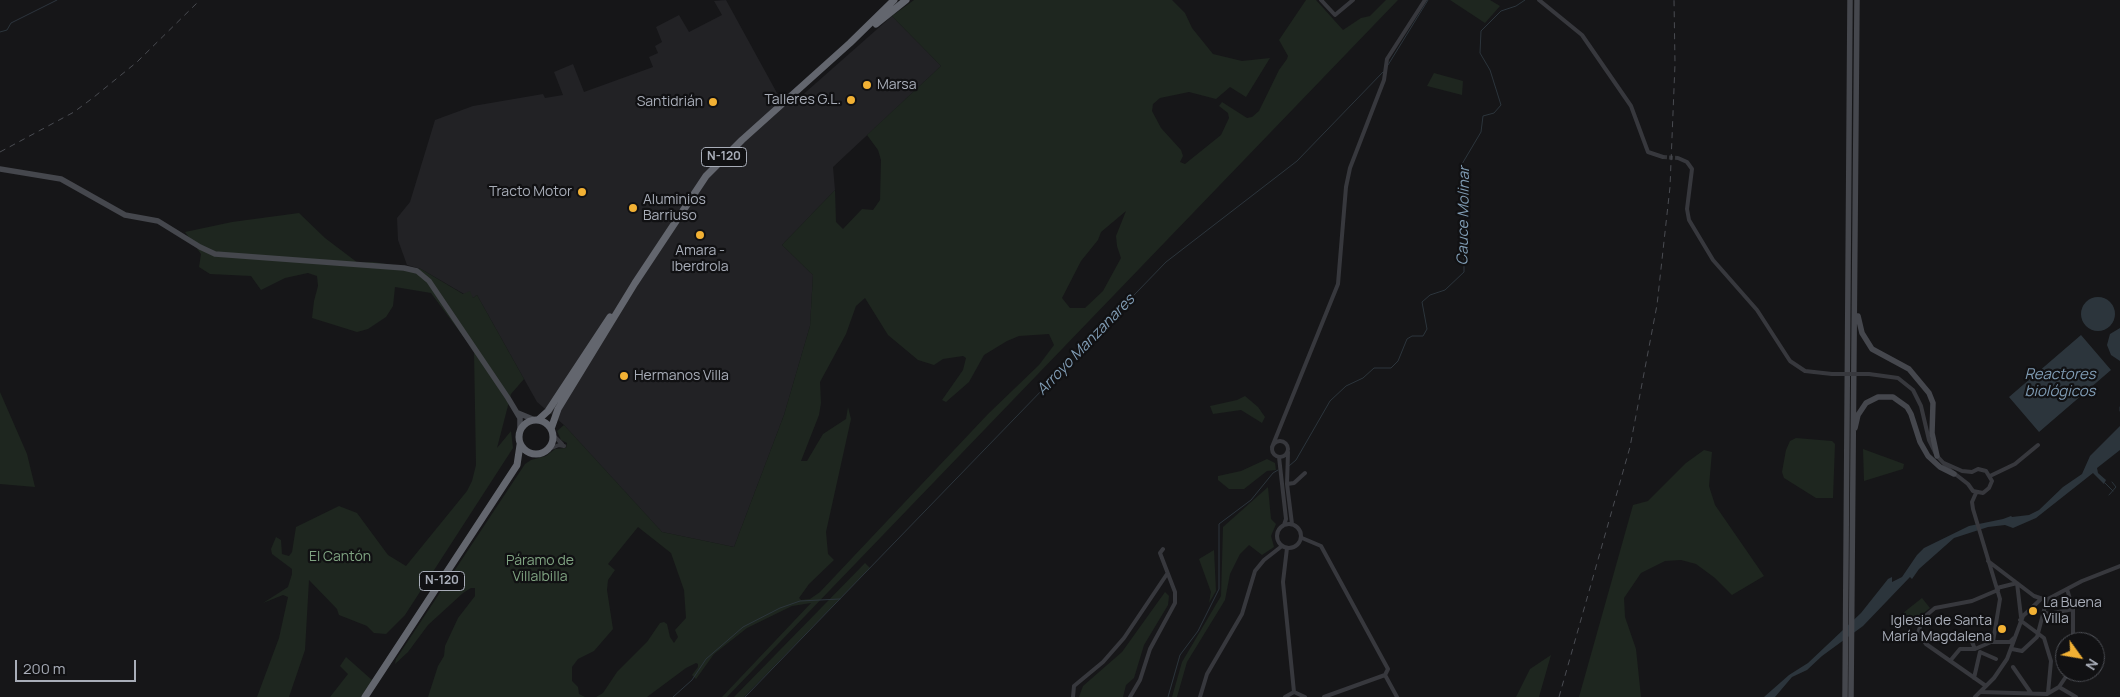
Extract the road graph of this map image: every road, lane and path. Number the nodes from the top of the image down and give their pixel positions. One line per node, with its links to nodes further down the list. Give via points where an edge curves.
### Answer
1 (894, 0): 9 (highway, N-120)
2 (906, 0): 9 (highway, N-120)
3 (1321, 0): 4 (street, via 1335,15)
4 (1353, 0)
5 (1424, 0): 17 (street, via 1389,55 1347,179 1338,284)
6 (1539, 0): 10 (street, via 1582,35 1631,106 1648,152)
7 (1850, 0): 88 (main road)
8 (1857, 0): 14 (main road)
9 (838, 54): 13 (highway, N-120, via 718,163)
10 (1663, 157)
11 (1678, 158): 28 (street, bridge, via 1692,169 1687,209 1690,222 1713,260 1757,310 1790,361 1806,371 1898,378 1913,390)
12 (0, 169): 15 (main road, via 61,179 126,215 158,221 215,254 417,271 433,287)
13 (635, 282): 16 (highway, N-120, via 548,411); 19 (highway, N-120, via 558,409)
14 (1855, 294): 20 (main road); 28 (main road, via 1858,322 1865,340 1880,355 1916,375 1929,393 1933,403 1932,434)
15 (517, 412): 16 (main road); 18 (main road)
16 (536, 420): 18 (highway, N-120, via 526,423); 19 (highway, via 546,423)
17 (1279, 429): 21 (street); 24 (street)
18 (520, 430): 22 (highway, N-120)
19 (552, 432): 25 (highway, N-120); 25 (street, via 564,446)
20 (1853, 436): 35 (main road, via 1858,415 1866,403 1878,397 1893,397 1912,414 1928,456); 89 (main road)
21 (1284, 442): 24 (street, via 1278,441); 26 (street)
22 (520, 445): 27 (highway); 31 (highway, N-120)
23 (2038, 445): 36 (street, via 2015,464)
24 (1272, 447): 29 (street, via 1273,454)
25 (549, 448): 27 (highway, N-120)
26 (1288, 452): 29 (street); 33 (street)
27 (536, 455): 31 (highway, N-120)
28 (1937, 456): 30 (street)
29 (1279, 457): 33 (street)
30 (1944, 463): 32 (street); 35 (street)
31 (517, 465): 80 (highway, N-120)
32 (1972, 472): 36 (street, via 1983,470); 38 (street)
33 (1284, 474): 37 (street); 41 (street)
34 (1305, 474): 37 (street, via 1294,483)
35 (1954, 474): 38 (street)
36 (1990, 476): 39 (street, via 1989,488 1983,493)
37 (1287, 484): 40 (street)
38 (1968, 484): 39 (street)
39 (1976, 493): 45 (street, via 1972,502 1974,515)
40 (1292, 524): 41 (street); 42 (street, via 1300,530)
41 (1284, 525): 43 (street, via 1277,536)
42 (1302, 538): 43 (street, via 1295,547); 71 (street, via 1321,546 1387,665)
43 (1284, 547): 76 (street, via 1284,600); 83 (street, via 1264,560 1255,571 1242,614 1207,674)
44 (1163, 549): 49 (street, via 1160,553)
45 (1988, 561): 47 (street); 48 (street)
46 (2120, 566): 53 (street)
47 (1996, 567): 48 (street); 50 (street)
48 (1991, 570): 52 (street)
49 (1168, 574): 81 (street, via 1124,638 1074,686); 82 (street, via 1176,596 1174,606 1150,649 1140,680)
50 (2017, 583): 51 (street); 52 (street); 54 (street)
51 (2024, 588): 54 (street); 55 (street)
52 (1998, 589): 65 (street, via 2000,602); 69 (street, via 1972,601 1935,608 1923,618 1919,635)
53 (2067, 589): 56 (street); 58 (street)
54 (2018, 592): 57 (street)
55 (2038, 599): 56 (street); 59 (street)
56 (2047, 599): 60 (street)
57 (2021, 609): 59 (street); 61 (street)
58 (2073, 609): 60 (street, via 2049,614); 62 (street)
59 (2026, 612): 61 (street)
60 (2044, 612): 63 (street)
61 (2020, 620): 63 (street); 66 (street)
62 (2073, 632)
63 (2039, 633): 66 (street, via 2022,651); 79 (street, via 2050,656)
64 (1969, 635): 67 (street)
65 (1993, 642): 66 (street); 67 (street)
66 (2011, 645): 74 (street, via 2005,662)
67 (1977, 650): 68 (street); 69 (street, via 1960,649); 72 (street)
68 (1996, 659)
69 (1950, 661): 72 (street)
70 (2013, 667): 78 (street)
71 (1386, 674): 86 (street); 87 (street)
72 (1974, 678): 74 (street)
73 (2062, 682): 75 (street)
74 (1986, 686): 77 (street)
75 (2059, 686): 79 (street); 91 (street)
76 (1294, 692): 84 (street); 85 (street)
77 (1981, 692): 78 (street); 90 (street)
78 (2031, 693): 79 (street)
79 (2048, 693)
80 (365, 697)
81 (1073, 697)
82 (1130, 697)
83 (1200, 697)
84 (1285, 697)
85 (1305, 697)
86 (1324, 697)
87 (1398, 697)
88 (1845, 697)
89 (1851, 697)
90 (1975, 697)
91 (2076, 697)

